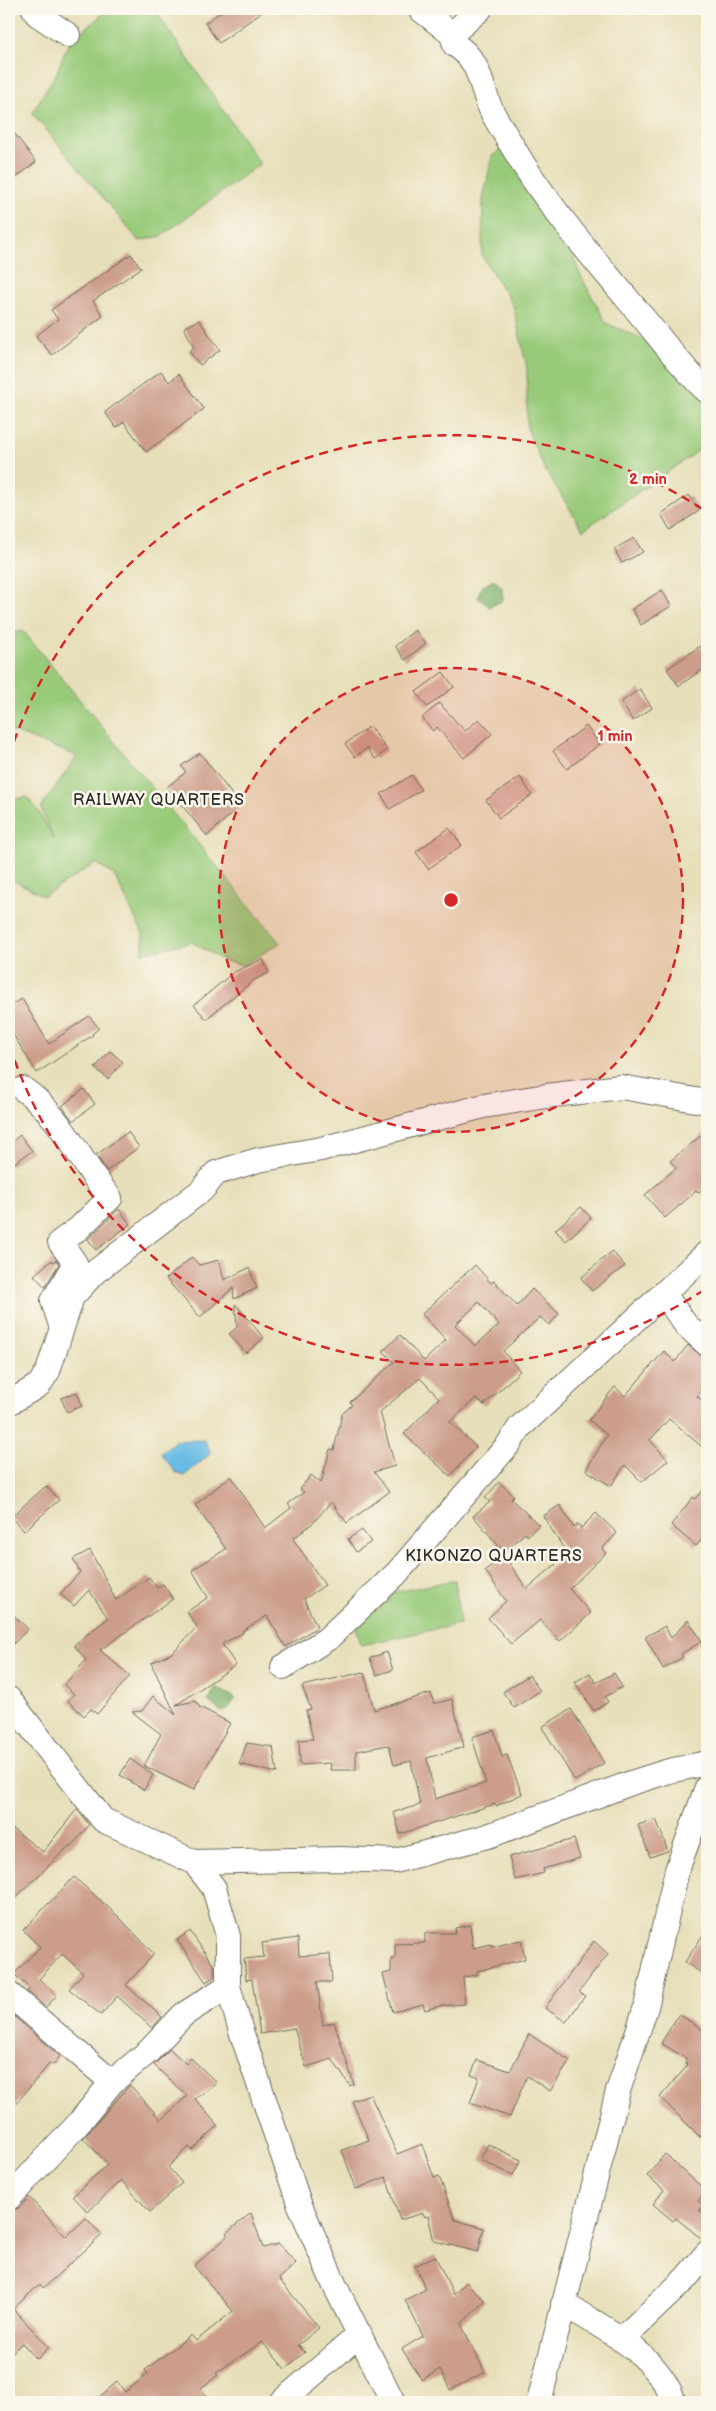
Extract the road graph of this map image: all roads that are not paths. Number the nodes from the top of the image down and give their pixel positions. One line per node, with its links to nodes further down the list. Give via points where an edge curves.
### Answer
1 (34, 9): 5 (street)
2 (420, 9): 4 (street)
3 (480, 9): 4 (street)
4 (452, 34): 6 (street, via 454,45 467,52 480,75 496,118 554,207)
5 (68, 35)
6 (707, 391)
7 (22, 1089): 11 (street, via 34,1097 64,1133 110,1198 60,1242 75,1263 52,1300)
8 (707, 1102): 11 (street, via 621,1087 546,1096 484,1106 216,1173 202,1190 95,1272 72,1297)
9 (707, 1253): 10 (street)
10 (664, 1294): 12 (street, via 686,1325); 14 (street, via 520,1427 508,1446 396,1574 327,1639)
11 (62, 1328): 13 (street, via 48,1371 39,1385)
12 (707, 1344)
13 (9, 1403)
14 (282, 1667)
15 (9, 1700): 18 (street, via 103,1820)
16 (707, 1762): 18 (street, via 631,1783 488,1836 395,1861)
17 (707, 1787): 24 (street, via 677,1870 646,2007 618,2091)
18 (194, 1862): 19 (street, via 214,1888 222,1913 228,1936)
19 (228, 1986): 21 (street, via 183,2015 149,2051); 25 (street, via 299,2203)
20 (9, 1994): 21 (street)
21 (112, 2082): 22 (street)
22 (9, 2198)
23 (707, 2253): 26 (street, via 686,2279)
24 (563, 2304): 26 (street); 29 (street)
25 (360, 2334): 27 (street); 28 (street)
26 (622, 2339): 30 (street, via 653,2368 672,2394)
27 (281, 2402)
28 (393, 2402)
29 (538, 2402)
30 (674, 2402)

